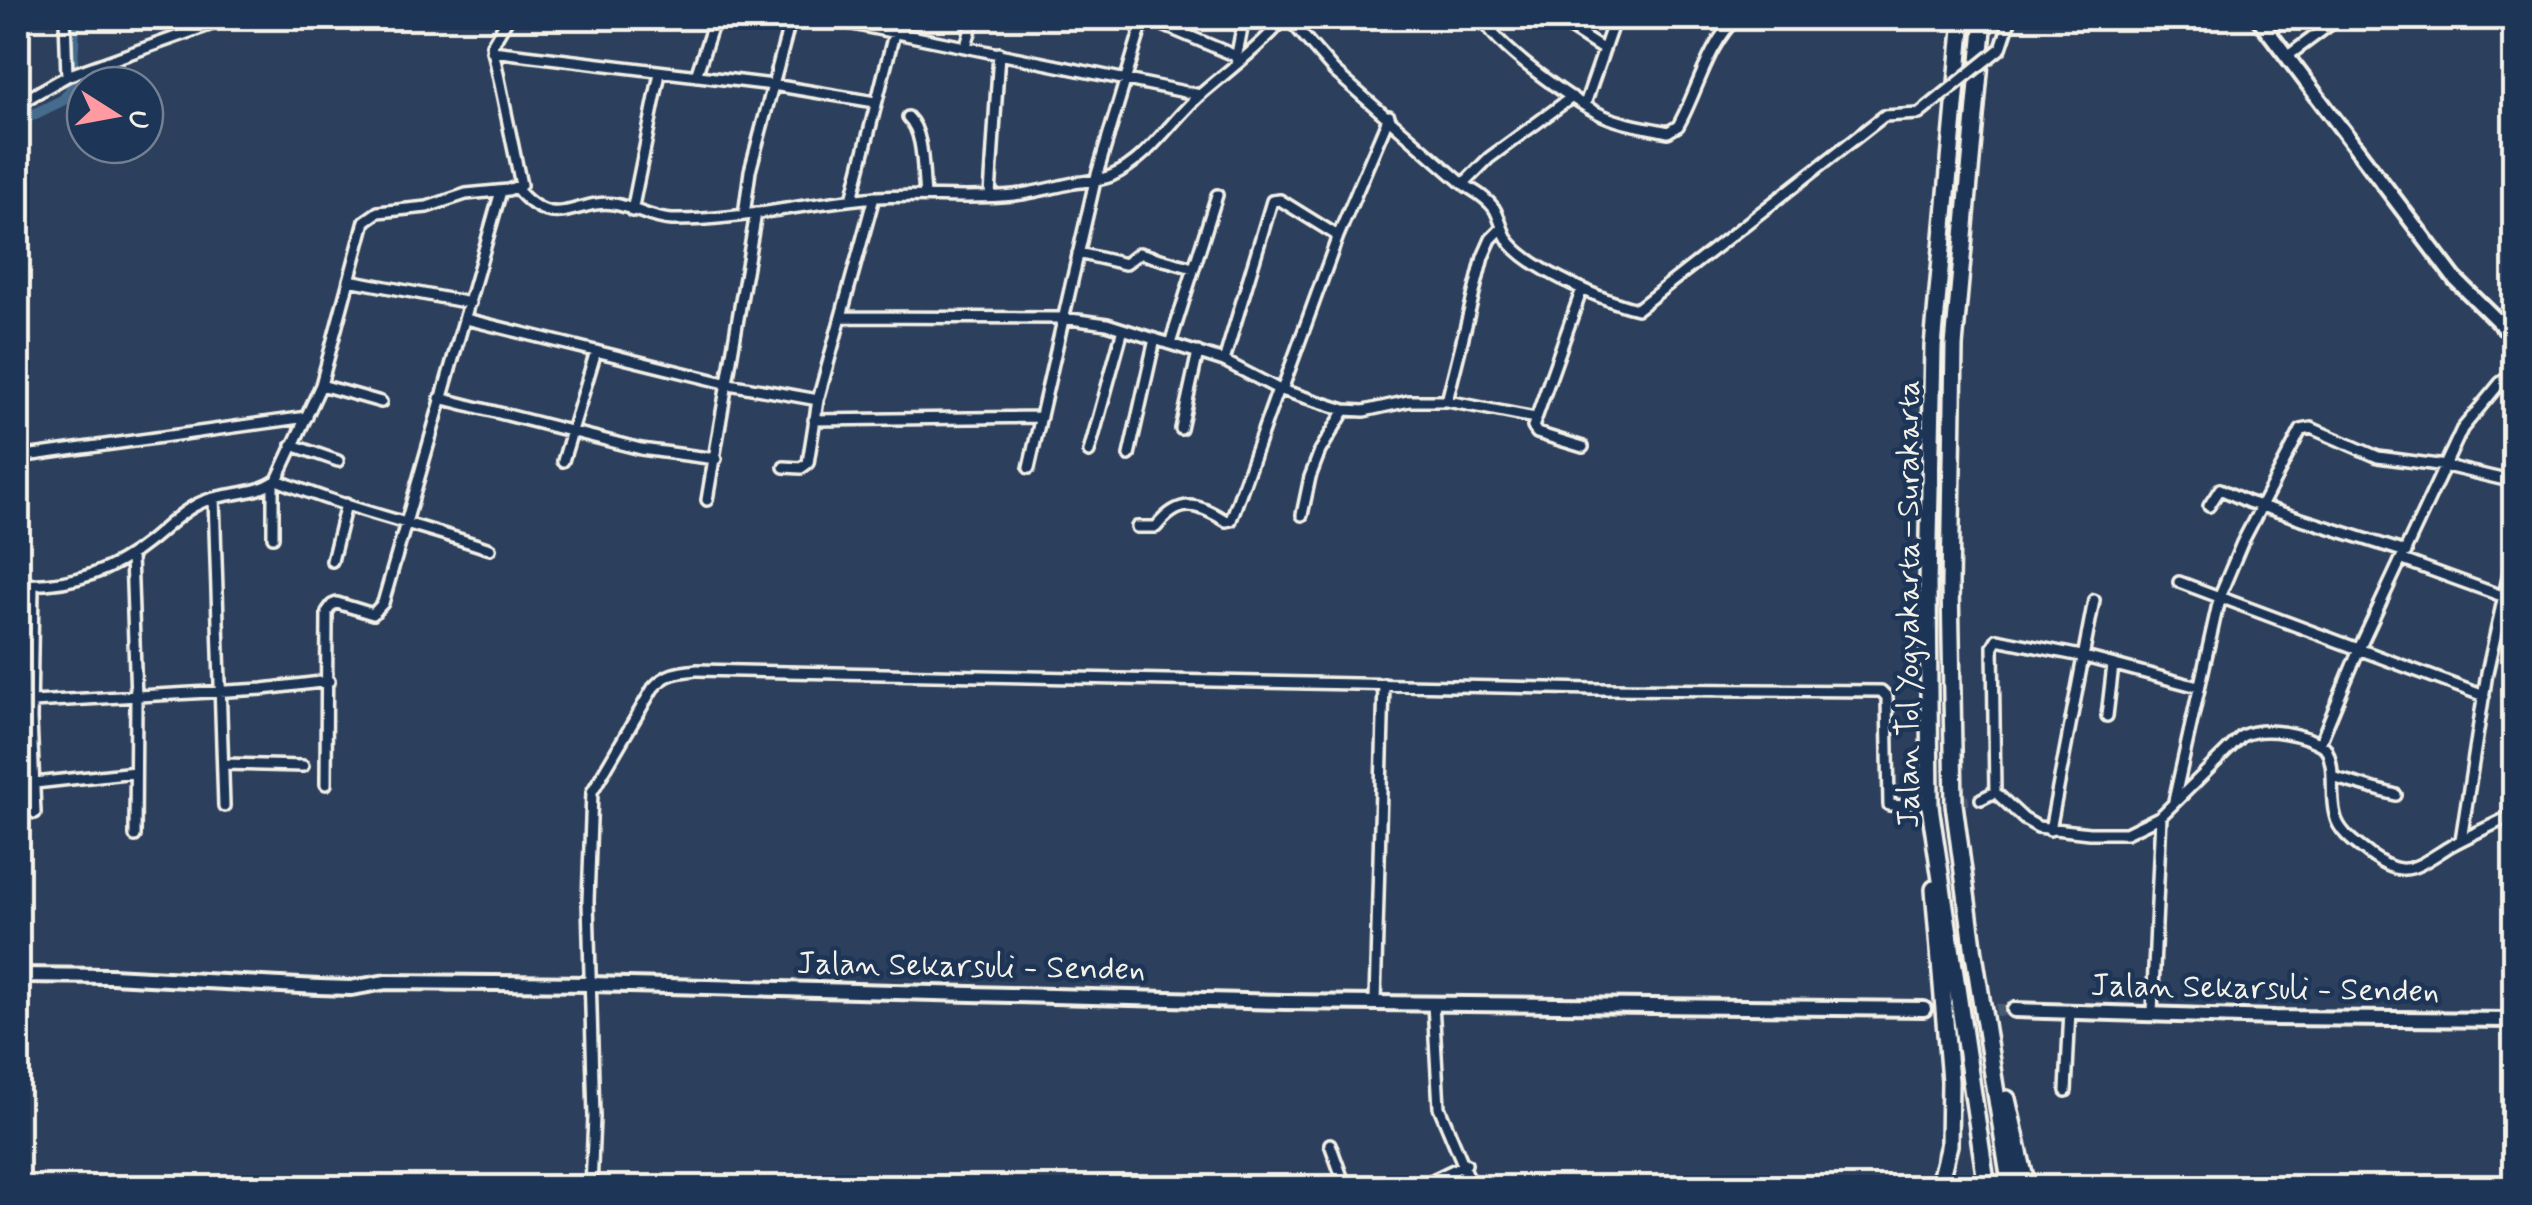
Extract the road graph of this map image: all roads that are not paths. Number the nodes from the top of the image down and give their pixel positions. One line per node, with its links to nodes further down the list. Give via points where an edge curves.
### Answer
1 (65, 18): 28 (street)
2 (230, 18): 29 (street)
3 (508, 18): 24 (street)
4 (714, 18): 31 (street)
5 (790, 18): 34 (street)
6 (823, 18): 21 (street)
7 (898, 18): 21 (street)
8 (974, 18): 22 (street)
9 (1145, 18): 27 (street); 33 (street)
10 (1244, 18): 27 (street)
11 (1287, 18): 27 (street); 40 (street)
12 (1483, 18): 36 (street)
13 (1554, 18): 23 (street)
14 (1616, 18): 23 (street)
15 (1737, 18): 39 (street, via 1672,132 1605,116)
16 (1962, 18): 144 (highway, Jalan Tol Yogyakarta–Surakarta, via 1933,347)
17 (1984, 18): 151 (highway, Jalan Tol Yogyakarta–Surakarta, via 1954,346 1950,585 1954,804)
18 (2011, 18): 58 (street, bridge, via 2001,48 1919,114 1884,116 1637,309)
19 (2258, 18): 26 (street)
20 (2339, 18): 26 (street)
21 (893, 32): 22 (street); 37 (street)
22 (966, 46): 25 (street)
23 (1604, 50): 39 (street)
24 (492, 51): 30 (street); 44 (street, via 519,171)
25 (999, 53): 33 (street); 48 (street)
26 (2289, 55): 64 (street, via 2456,280)
27 (1237, 60): 35 (street)
28 (67, 65)
29 (98, 65)
30 (660, 73): 31 (street); 51 (street)
31 (696, 76): 34 (street)
32 (65, 77): 38 (street)
33 (1126, 79): 35 (street); 42 (street)
34 (773, 84): 37 (street); 52 (street, via 750,171)
35 (1200, 95): 42 (street, via 1130,164)
36 (1572, 96): 39 (street); 43 (street)
37 (876, 102): 50 (street)
38 (18, 104)
39 (1586, 104)
40 (1389, 116): 43 (street); 54 (street)
41 (908, 118): 46 (street, via 918,134)
42 (1095, 181): 48 (street); 55 (street)
43 (1463, 184): 53 (street, via 1494,208)
44 (516, 188): 45 (street); 51 (street, via 558,212 606,203)
45 (501, 190): 57 (street, via 369,217); 59 (street)
46 (925, 194): 48 (street); 49 (street)
47 (1216, 195): 56 (street)
48 (990, 196)
49 (874, 197): 50 (street); 61 (street)
50 (852, 200): 52 (street)
51 (632, 210): 52 (street, via 675,220)
52 (750, 214): 71 (street)
53 (1502, 228): 58 (street, via 1526,257); 76 (street, via 1485,251)
54 (1338, 236): 69 (street, via 1272,200); 73 (street)
55 (1078, 253): 56 (street, via 1124,264 1139,253); 62 (street)
56 (1192, 268): 66 (street)
57 (349, 280): 59 (street); 72 (street)
58 (1582, 289): 81 (street)
59 (470, 303): 60 (street)
60 (466, 318): 67 (street); 74 (street)
61 (843, 318): 62 (street); 75 (street)
62 (1063, 318): 63 (street); 80 (street)
63 (1123, 328): 65 (street); 87 (street)
64 (2514, 337)
65 (1155, 338): 66 (street); 88 (street)
66 (1170, 344): 68 (street)
67 (596, 351): 71 (street); 84 (street)
68 (1198, 352): 69 (street); 83 (street)
69 (1224, 361): 73 (street)
70 (2514, 373): 93 (street, via 2462,429)
71 (729, 384): 75 (street); 90 (street)
72 (322, 385): 77 (street); 79 (street)
73 (1280, 390): 78 (street); 105 (street, via 1229,522 1193,505 1171,511 1156,527)
74 (440, 398): 84 (street); 104 (street)
75 (818, 400): 82 (street)
76 (1448, 401): 78 (street); 81 (street)
77 (380, 402)
78 (1345, 410): 103 (street, via 1320,451)
79 (307, 417): 85 (street); 89 (street)
80 (1041, 417): 82 (street); 95 (street)
81 (1535, 418): 86 (street, via 1537,433)
82 (814, 420): 94 (street, via 807,465)
83 (1181, 429)
84 (572, 432): 90 (street); 92 (street)
85 (292, 445): 91 (street); 96 (street)
86 (1583, 447)
87 (1089, 452)
88 (1129, 456)
89 (18, 457)
90 (716, 459): 99 (street)
91 (338, 461)
92 (562, 461)
93 (2446, 466): 97 (street); 102 (street, via 2378,457 2306,428); 110 (street)
94 (784, 468)
95 (1029, 468)
96 (275, 482): 98 (street); 100 (street); 106 (street)
97 (2514, 482)
98 (214, 498): 109 (street, via 190,508); 124 (street)
99 (708, 500)
100 (346, 504): 104 (street); 111 (street)
101 (2208, 506): 102 (street, via 2220,489)
102 (2260, 506): 110 (street); 115 (street)
103 (1302, 515)
104 (405, 520): 107 (street); 121 (street, via 379,610 329,607)
105 (1137, 527)
106 (273, 536)
107 (490, 548)
108 (2514, 550): 116 (street)
109 (131, 556): 114 (street, via 71,582); 126 (street)
110 (2404, 556): 116 (street); 118 (street)
111 (332, 561)
112 (2178, 582): 115 (street)
113 (18, 584): 114 (street)
114 (33, 585): 127 (street)
115 (2220, 596): 118 (street); 123 (street)
116 (2502, 596): 125 (street)
117 (2094, 600): 119 (street)
118 (2358, 650): 125 (street); 131 (street)
119 (2081, 656): 120 (street); 138 (street, via 2005,638 1992,646); 148 (street)
120 (2114, 664): 123 (street); 128 (street)
121 (329, 681): 124 (street); 137 (street)
122 (1384, 684): 143 (street, via 1881,691 1887,697 1889,805); 153 (street, via 697,670 665,676 592,792); 154 (street)
123 (2198, 687): 141 (street)
124 (219, 691): 126 (street); 132 (street)
125 (2484, 696): 150 (street)
126 (136, 698): 127 (street); 134 (street)
127 (32, 702): 129 (street)
128 (2108, 716)
129 (31, 719): 130 (street); 136 (street)
130 (18, 720)
131 (2320, 742): 135 (street); 141 (street, via 2250,732)
132 (223, 764): 133 (street); 142 (street)
133 (303, 766)
134 (135, 772): 136 (street); 149 (street)
135 (2332, 777): 139 (street); 150 (street, via 2340,828 2390,868 2424,865)
136 (35, 782): 145 (street)
137 (326, 784)
138 (1995, 792): 140 (street); 148 (street, via 2030,824)
139 (2396, 796)
140 (1981, 799)
141 (2174, 803): 147 (street)
142 (224, 806)
143 (1906, 806)
144 (1930, 806): 168 (highway, via 1950,1081 1949,1144); 169 (highway, Jalan Tol Yogyakarta–Surakarta)
145 (36, 813)
146 (2514, 814): 150 (street)
147 (2161, 816): 148 (street, via 2126,833); 159 (street)
148 (2050, 830)
149 (135, 836)
150 (2462, 840)
151 (1974, 954): 170 (highway, Jalan Tol Yogyakarta–Surakarta); 171 (highway)
152 (18, 975): 153 (street, Jalan Sekarsuli - Senden, via 319,988 386,982)
153 (590, 984): 154 (street, Jalan Sekarsuli - Senden); 164 (street)
154 (1374, 1002): 155 (street, Jalan Sekarsuli - Senden)
155 (1433, 1004): 156 (street, Jalan Sekarsuli - Senden); 163 (street, via 1436,1096)
156 (1924, 1008)
157 (2014, 1010): 158 (street, Jalan Sekarsuli - Senden)
158 (2070, 1010): 159 (street, Jalan Sekarsuli - Senden); 161 (street)
159 (2152, 1012): 160 (street, Jalan Sekarsuli - Senden)
160 (2514, 1020)
161 (2066, 1091)
162 (1330, 1144): 165 (street)
163 (1466, 1164): 166 (street); 167 (street)
164 (591, 1188)
165 (1346, 1188)
166 (1416, 1188)
167 (1474, 1188)
168 (1938, 1188)
169 (1988, 1188)
170 (2011, 1188)
171 (2027, 1188)

